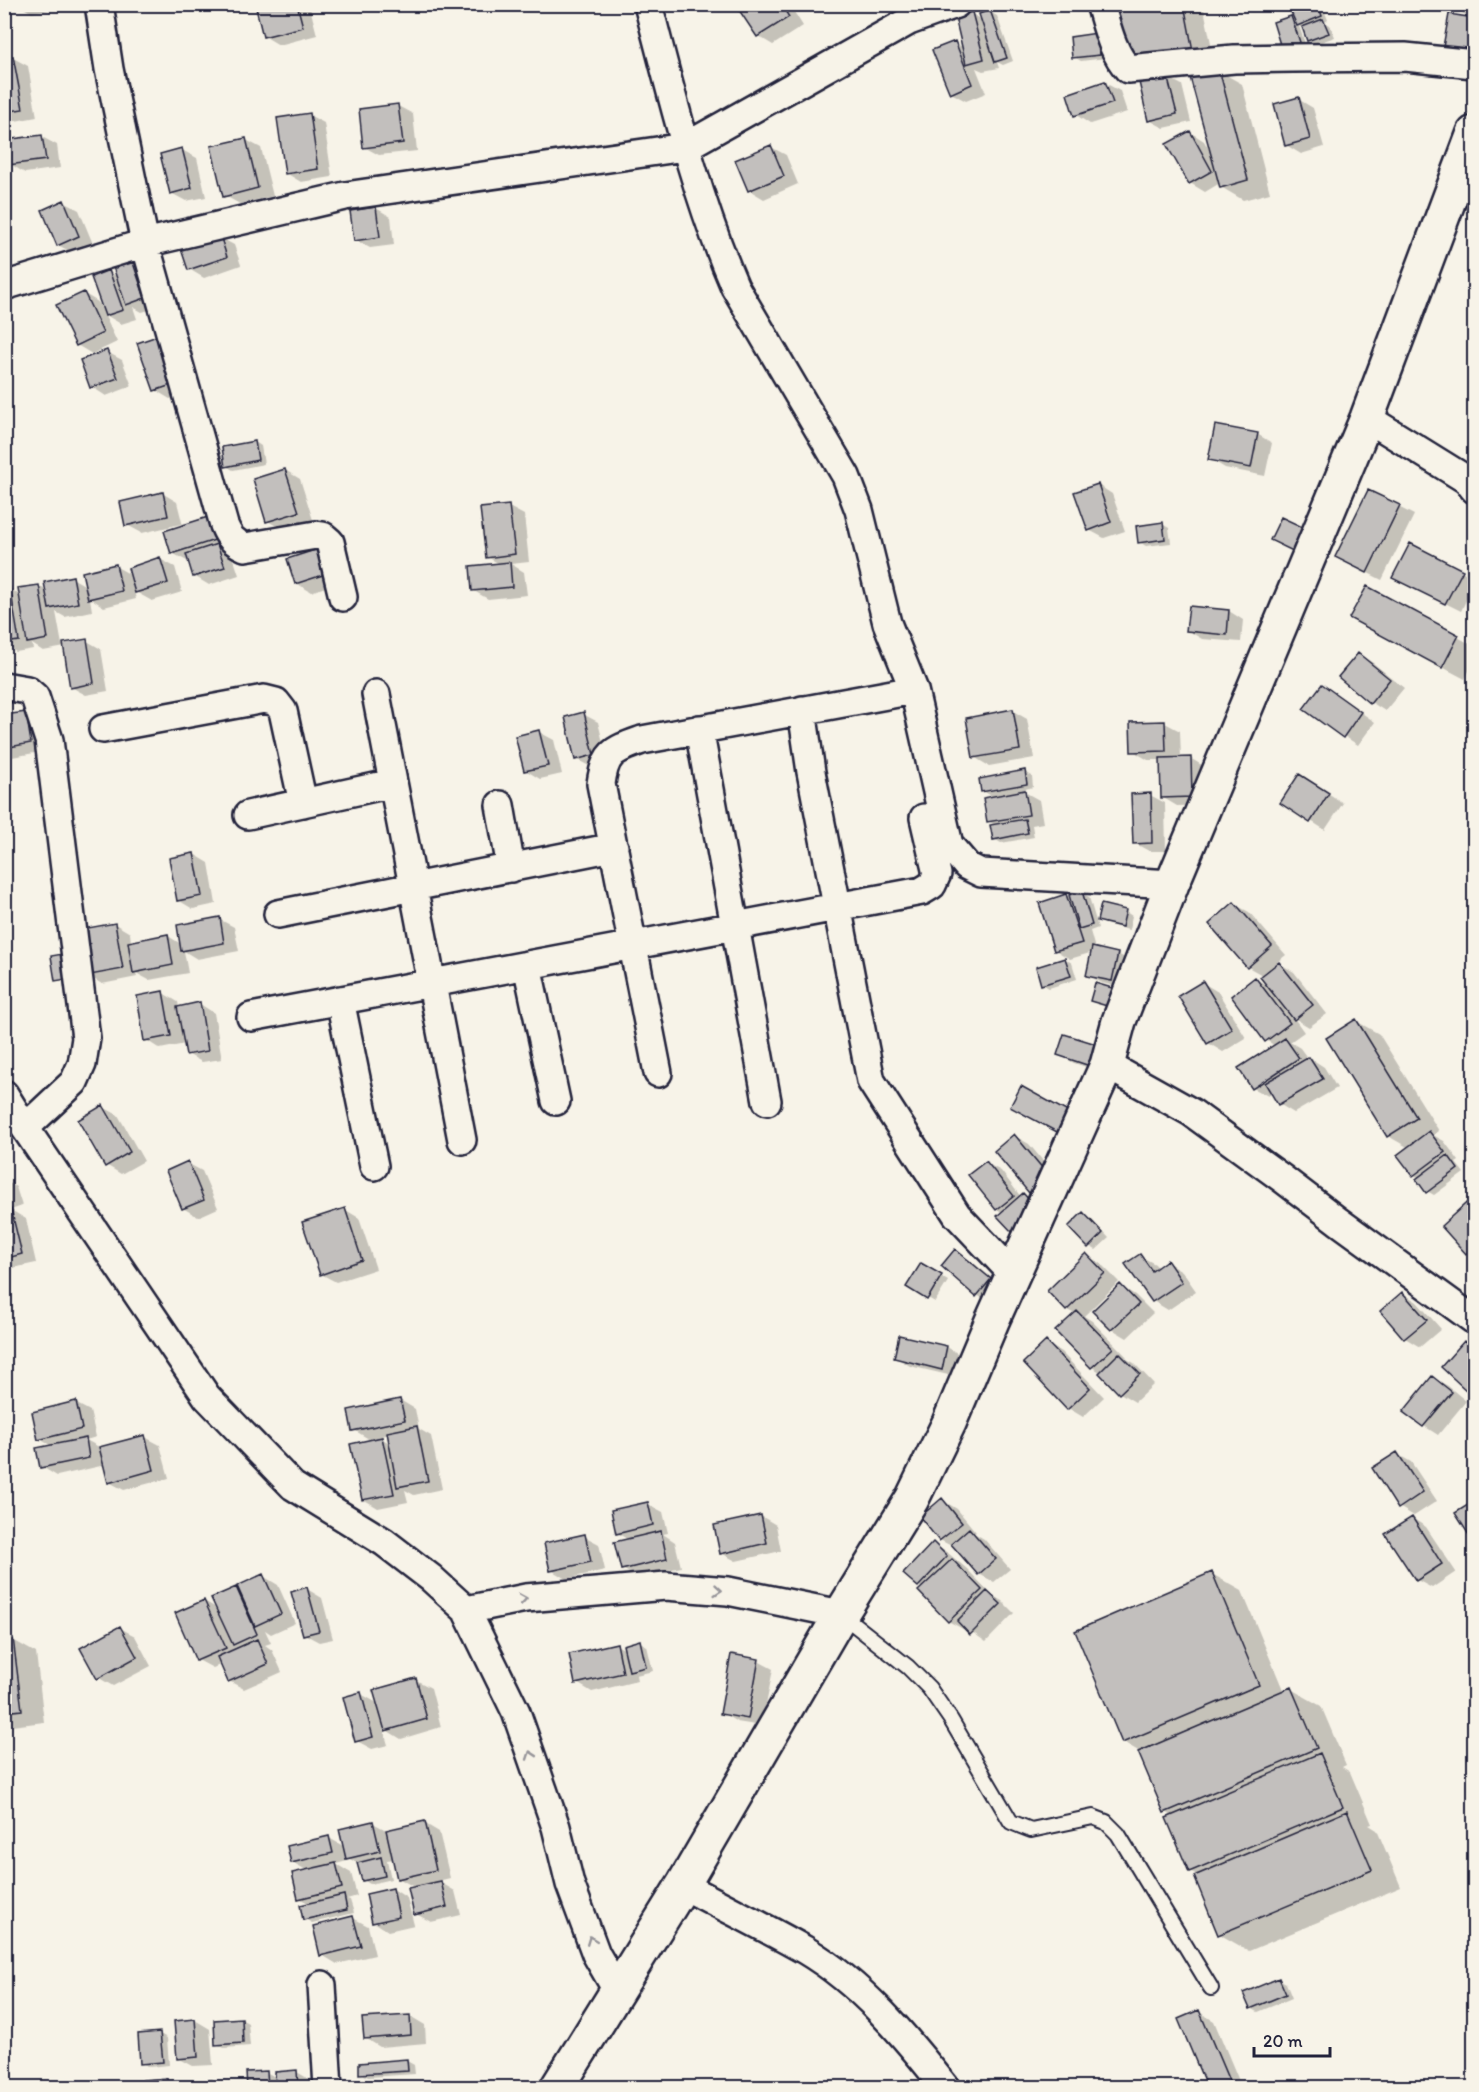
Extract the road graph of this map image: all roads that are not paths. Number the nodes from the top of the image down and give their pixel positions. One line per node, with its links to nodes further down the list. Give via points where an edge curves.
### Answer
1 (99, 4): 8 (street)
2 (648, 4): 7 (street)
3 (956, 4): 7 (street, via 909,21)
4 (1100, 4): 5 (street, via 1120,61 1128,69 1293,58 1405,57)
5 (1474, 64)
6 (1474, 133): 10 (street)
7 (685, 147): 8 (street, via 345,196); 14 (street, via 735,287 846,476 859,510)
8 (145, 243): 9 (street); 12 (street, via 230,538 245,547 323,536 330,542)
9 (4, 286)
10 (1367, 418): 11 (street, via 1467,480); 25 (street)
11 (1474, 489)
12 (343, 597)
13 (4, 686): 40 (street, via 27,690 35,697 49,740 87,1038 74,1082)
14 (906, 692): 16 (street); 25 (street, via 949,846 967,866 981,873); 27 (street, via 937,874 932,885 922,891)
15 (376, 694): 19 (street)
16 (802, 710): 18 (street); 27 (street)
17 (103, 729): 20 (street, via 264,699 276,702 283,711)
18 (699, 729): 23 (street, via 624,746 604,765 601,784); 29 (street)
19 (393, 783): 20 (street); 26 (street)
20 (303, 803): 22 (street)
21 (500, 805): 24 (street)
22 (248, 815)
23 (614, 847): 24 (street); 30 (street)
24 (511, 868): 26 (street)
25 (1172, 884): 35 (street, via 1119,1021)
26 (413, 887): 28 (street); 32 (street)
27 (838, 905): 29 (street); 43 (street, via 871,1081 957,1215)
28 (278, 914)
29 (735, 925): 30 (street); 39 (street)
30 (633, 945): 31 (street); 36 (street)
31 (527, 965): 32 (street); 38 (street)
32 (431, 983): 33 (street); 41 (street)
33 (340, 1000): 34 (street); 42 (street)
34 (251, 1017)
35 (1107, 1065): 43 (street); 44 (street, via 1191,1112)
36 (658, 1073)
37 (4, 1094): 40 (street)
38 (556, 1101)
39 (767, 1101)
40 (26, 1128): 45 (street, via 207,1397 293,1486 384,1542)
41 (462, 1140)
42 (374, 1166)
43 (1013, 1274): 46 (street, via 912,1499)
44 (1474, 1320)
45 (466, 1610): 46 (street, one-way to 46, via 526,1598 666,1586 728,1591); 50 (street, one-way to 45, via 596,1954 570,1884 556,1827 516,1712)
46 (841, 1614): 47 (street); 49 (lane, via 929,1688 1011,1822 1030,1830 1093,1817 1106,1822 1118,1834)
47 (683, 1885): 50 (street); 53 (street, via 806,1950 852,1984 906,2037)
48 (322, 1985): 51 (street)
49 (1211, 1988)
50 (618, 1992): 52 (street)
51 (328, 2088)
52 (557, 2088)
53 (946, 2088)

